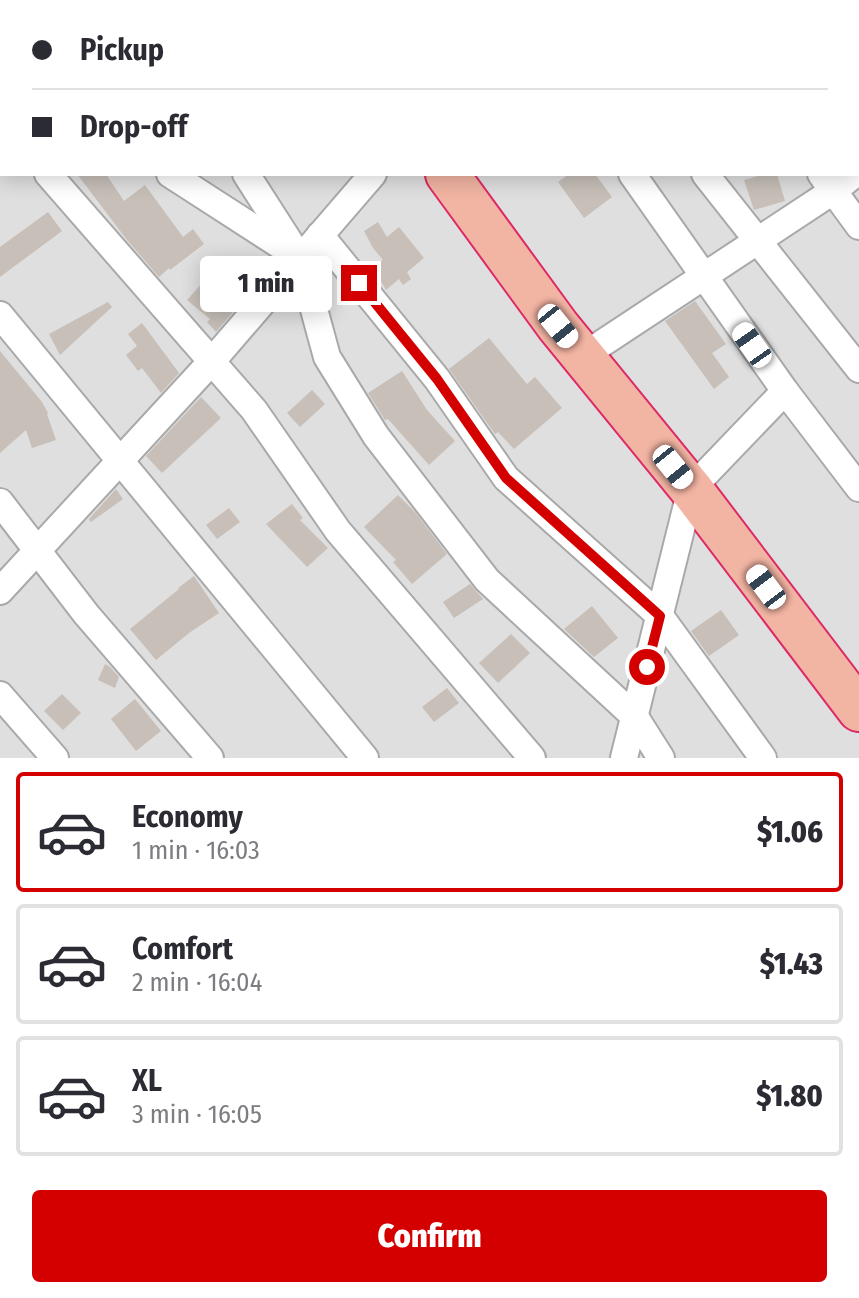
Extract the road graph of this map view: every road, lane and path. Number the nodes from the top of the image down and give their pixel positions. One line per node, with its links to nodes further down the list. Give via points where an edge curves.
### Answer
1 (50, 176): 16 (street)
2 (173, 176): 12 (street)
3 (247, 176): 12 (street)
4 (371, 176): 10 (street)
5 (448, 176): 15 (highway)
6 (633, 176): 13 (street)
7 (707, 176): 11 (street)
8 (827, 182): 9 (street); 11 (street)
9 (859, 226)
10 (320, 235): 12 (street); 25 (street, via 437,379 506,478)
11 (758, 241): 13 (street); 17 (street)
12 (300, 258): 16 (street); 28 (street, via 327,357 376,436 487,580)
13 (704, 277): 15 (street); 18 (street)
14 (0, 315): 19 (street)
15 (583, 356): 21 (highway)
16 (212, 361): 19 (street); 32 (street, via 254,410 338,531)
17 (859, 369)
18 (785, 391): 20 (street); 21 (street)
19 (120, 460): 23 (street); 31 (street)
20 (859, 488)
21 (691, 489): 25 (street); 27 (highway)
22 (0, 502): 23 (street)
23 (37, 550): 24 (street); 30 (street)
24 (0, 591)
25 (660, 616): 28 (street); 35 (street)
26 (0, 695): 29 (street)
27 (859, 710)
28 (635, 717): 33 (street); 34 (street)
29 (55, 758)
30 (210, 758)
31 (365, 758)
32 (532, 758)
33 (624, 758)
34 (661, 758)
35 (763, 758)

